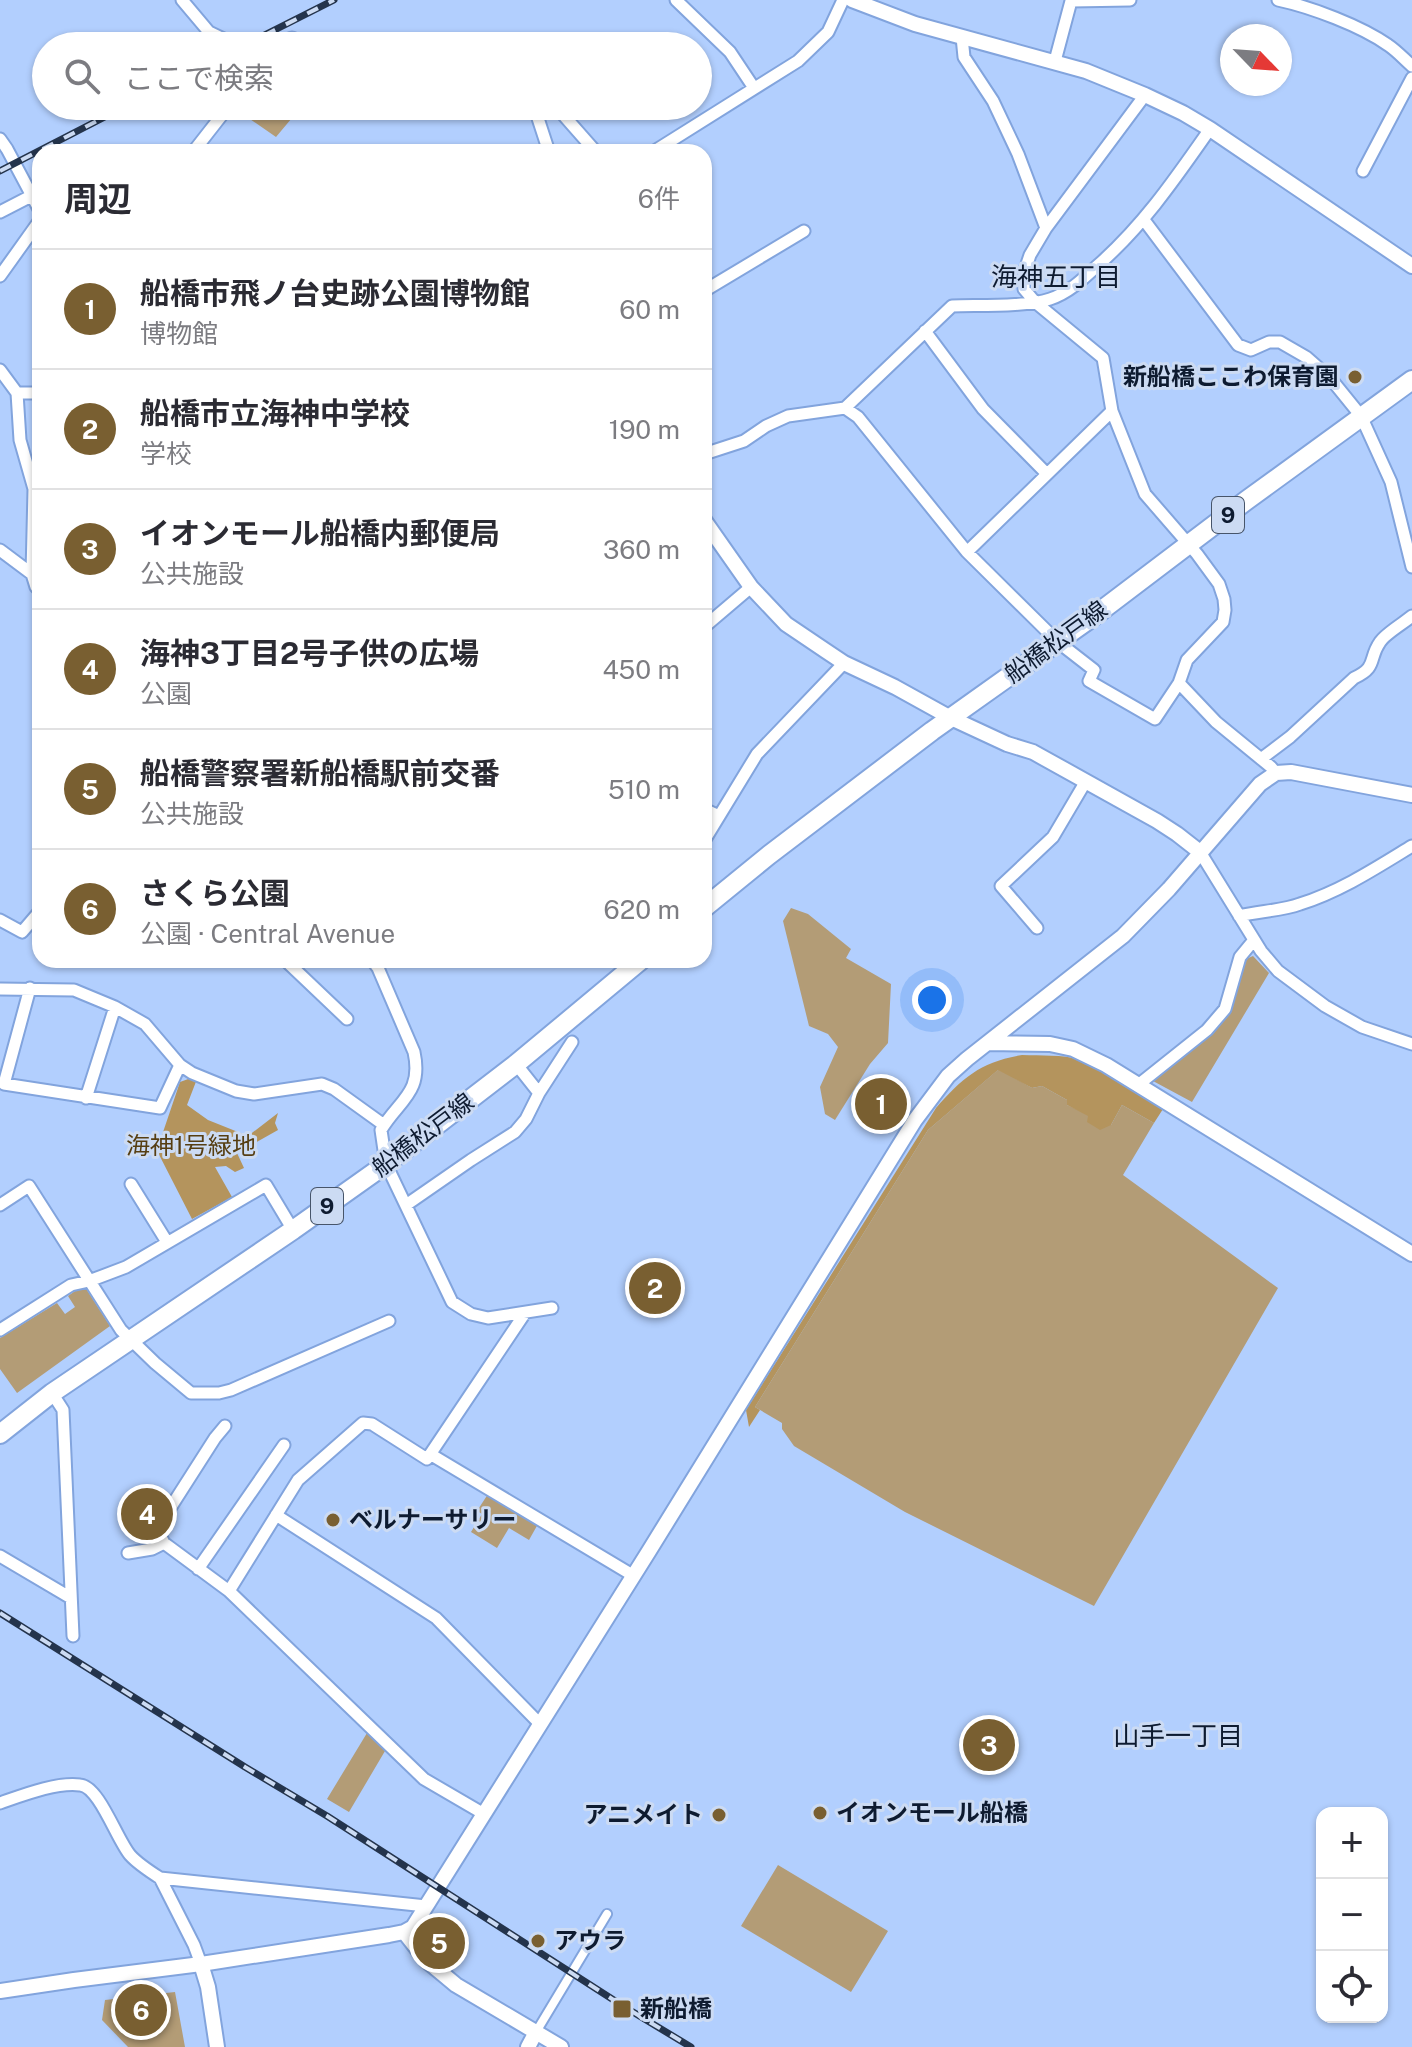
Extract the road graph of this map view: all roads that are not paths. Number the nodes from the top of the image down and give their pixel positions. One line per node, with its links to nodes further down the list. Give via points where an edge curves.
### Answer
1 (182, 0): 7 (street)
2 (676, 0): 8 (street)
3 (843, 0): 14 (street, via 815,46)
4 (852, 0): 10 (street)
5 (1130, 0): 11 (street, via 1071,1)
6 (1278, 0): 12 (street, via 1349,25 1388,45)
7 (209, 32)
8 (709, 32)
9 (712, 35): 14 (street)
10 (962, 37): 11 (street); 32 (street, via 964,57 993,101)
11 (1055, 61): 15 (street)
12 (1412, 66)
13 (1412, 78): 27 (street)
14 (754, 88): 16 (street)
15 (1145, 95): 21 (street); 32 (street)
16 (712, 115)
17 (218, 120): 23 (street)
18 (539, 120): 24 (street)
19 (568, 120): 25 (street)
20 (704, 120): 26 (street)
21 (1210, 129): 31 (street); 35 (street)
22 (0, 139): 28 (street)
23 (199, 144)
24 (546, 144)
25 (589, 144)
26 (666, 144)
27 (1363, 171)
28 (32, 193)
29 (32, 196): 30 (street)
30 (0, 212)
31 (1144, 220): 38 (street, via 1064,293); 46 (street, via 1238,345 1251,350 1280,342 1306,357)
32 (1046, 228): 38 (street, via 1024,273 1024,289)
33 (32, 231): 36 (street)
34 (804, 231): 37 (street)
35 (1412, 266)
36 (0, 276)
37 (712, 286)
38 (1035, 302): 39 (street, via 952,306); 45 (street, via 1103,358)
39 (925, 331): 44 (street); 48 (street, via 983,409)
40 (0, 370): 42 (street)
41 (1412, 380): 46 (main road, 船橋松戸線 / 9)
42 (17, 393): 43 (street); 49 (street, via 20,440)
43 (32, 393)
44 (845, 408): 47 (street, via 788,416 744,441); 53 (street, via 858,417)
45 (1112, 411): 48 (street); 51 (street, via 1145,494)
46 (1361, 416): 51 (main road, 船橋松戸線 / 9); 54 (street, via 1391,482)
47 (712, 451)
48 (1047, 474): 53 (street)
49 (32, 482)
50 (712, 531): 57 (street)
51 (1189, 544): 60 (main road, 船橋松戸線 / 9); 62 (street, via 1219,584 1225,610 1223,622 1187,660)
52 (0, 550): 56 (street)
53 (967, 552): 60 (street)
54 (1410, 552): 55 (street)
55 (1412, 567)
56 (32, 574)
57 (751, 587): 59 (street); 61 (street, via 786,624)
58 (1412, 616): 64 (street, via 1380,641 1365,673)
59 (712, 620)
60 (1058, 642): 62 (street, via 1094,670 1089,681 1155,719); 63 (main road, 船橋松戸線 / 9)
61 (844, 663): 63 (street); 69 (street, via 757,754)
62 (1179, 683): 64 (street)
63 (951, 718): 66 (street); 73 (main road, 船橋松戸線 / 9)
64 (1261, 759): 65 (street)
65 (1276, 773): 67 (street); 72 (street)
66 (1086, 781): 72 (street); 77 (street, via 1053,837 1001,886)
67 (1412, 795)
68 (712, 813): 69 (street)
69 (719, 816): 70 (street)
70 (712, 828)
71 (1412, 846): 74 (street, via 1326,895)
72 (1200, 852): 74 (street); 87 (street, via 1123,936)
73 (712, 901)
74 (1239, 916): 78 (street)
75 (0, 920): 76 (street, via 22,932)
76 (32, 920)
77 (1037, 928)
78 (1254, 940): 88 (street, via 1278,971 1325,1006 1362,1027); 91 (street, via 1240,957 1225,1009)
79 (293, 968): 85 (street)
80 (378, 968): 94 (street, via 417,1064 410,1094)
81 (631, 968): 89 (main road, 船橋松戸線 / 9)
82 (30, 988): 83 (street); 84 (street, via 74,990); 93 (street, via 4,1084)
83 (0, 989)
84 (115, 1007): 90 (street, via 145,1024); 93 (street)
85 (347, 1019)
86 (572, 1042): 92 (street)
87 (988, 1043): 91 (street, via 1073,1049); 118 (street, via 948,1076 928,1101)
88 (1412, 1044)
89 (516, 1064): 92 (street); 95 (main road, 船橋松戸線 / 9)
90 (180, 1065): 93 (street, via 160,1108); 94 (street, via 254,1094 322,1084)
91 (1138, 1085): 101 (street)
92 (539, 1093): 98 (street, via 515,1132)
93 (86, 1098)
94 (384, 1125): 95 (street)
95 (386, 1164): 98 (street); 99 (main road, 船橋松戸線 / 9)
96 (131, 1184): 100 (street)
97 (0, 1205): 102 (street, via 29,1186)
98 (406, 1205): 104 (street, via 452,1302 479,1317)
99 (293, 1230): 100 (street, via 266,1185); 107 (main road, 船橋松戸線 / 9)
100 (167, 1242): 102 (street, via 126,1267)
101 (1412, 1254)
102 (89, 1281): 106 (street, via 71,1285); 107 (street)
103 (552, 1308): 104 (street)
104 (525, 1313): 112 (street)
105 (389, 1321): 107 (street, via 219,1393 191,1393)
106 (0, 1330)
107 (130, 1339): 108 (main road, 船橋松戸線 / 9)
108 (52, 1393): 110 (main road, 船橋松戸線 / 9); 120 (street, via 63,1410)
109 (225, 1426): 114 (street, via 160,1524)
110 (0, 1434)
111 (284, 1445): 117 (street)
112 (430, 1454): 113 (street, via 427,1459 363,1423 298,1480); 118 (street)
113 (276, 1515): 119 (street); 122 (street, via 436,1618)
114 (164, 1543): 115 (street); 117 (street)
115 (128, 1553)
116 (0, 1556): 120 (street)
117 (198, 1569): 119 (street)
118 (634, 1576): 122 (street)
119 (229, 1591): 124 (street, via 424,1779)
120 (71, 1598): 121 (street)
121 (73, 1636)
122 (540, 1724): 124 (street)
123 (0, 1803): 125 (street, via 65,1786 89,1787 126,1849)
124 (484, 1814): 126 (street)
125 (160, 1878): 126 (street); 129 (street)
126 (426, 1906): 128 (street)
127 (607, 1914): 131 (street)
128 (404, 1932): 129 (street); 131 (street, via 440,1973)
129 (201, 1964): 130 (street); 132 (street)
130 (0, 1991)
131 (536, 2032): 133 (street); 134 (street)
132 (217, 2047)
133 (528, 2047)
134 (561, 2047)

